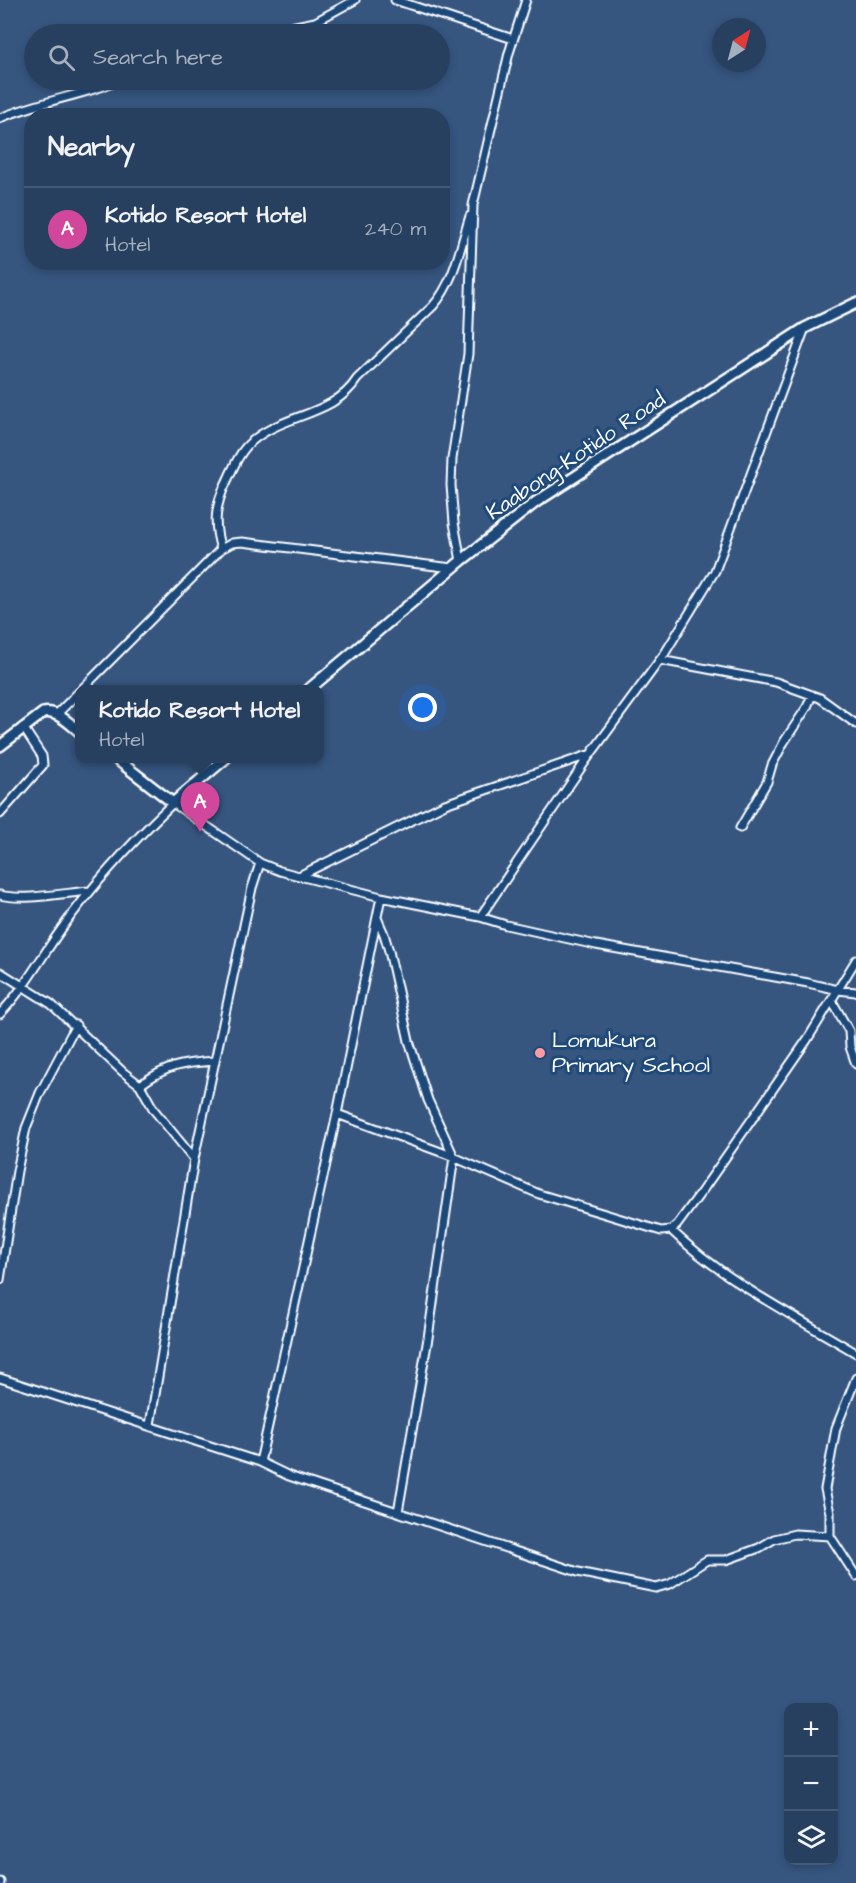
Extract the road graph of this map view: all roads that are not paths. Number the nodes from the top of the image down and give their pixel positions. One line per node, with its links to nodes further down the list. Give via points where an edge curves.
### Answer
1 (355, 0): 4 (street)
2 (395, 0): 5 (street)
3 (526, 0): 5 (street)
4 (306, 24)
5 (513, 39): 10 (street)
6 (94, 90): 7 (street)
7 (27, 108)
8 (24, 109): 9 (street)
9 (0, 118)
10 (473, 205): 13 (street, via 451,279 433,306 339,399 265,431 248,444 224,487 216,511); 14 (street, via 468,354 451,485)
11 (856, 303): 12 (street, Kaabong-Kotido Road)
12 (805, 328): 14 (street, Kaabong-Kotido Road, via 536,501); 16 (street, via 715,571)
13 (221, 549): 15 (street, via 242,542); 17 (street)
14 (461, 561): 15 (street, Kaabong-Kotido Road)
15 (452, 568): 18 (street, Kaabong-Kotido Road)
16 (660, 660): 19 (street, via 776,682); 26 (street)
17 (86, 685)
18 (314, 685)
19 (812, 694): 22 (street); 31 (street)
20 (75, 696): 21 (street)
21 (57, 714): 23 (street, via 43,713); 24 (street)
22 (856, 724)
23 (23, 727): 25 (street); 30 (street, via 42,756 43,765)
24 (75, 728)
25 (0, 746)
26 (591, 754): 33 (street, via 445,804); 37 (street)
27 (120, 763): 29 (street)
28 (221, 763): 29 (street)
29 (173, 803): 32 (street); 34 (street)
30 (0, 814)
31 (740, 828)
32 (260, 863): 33 (street); 47 (street)
33 (301, 875): 36 (street)
34 (90, 891): 35 (street); 41 (street)
35 (0, 895)
36 (381, 897): 37 (street); 38 (street)
37 (480, 916): 42 (street, via 596,945)
38 (377, 918): 50 (street); 51 (street, via 428,1100)
39 (856, 960): 42 (street)
40 (0, 972): 41 (street)
41 (25, 986): 45 (street); 46 (street)
42 (838, 990): 43 (street); 44 (street)
43 (856, 992)
44 (832, 1001): 48 (street, via 849,1031); 53 (street)
45 (0, 1014)
46 (76, 1025): 49 (street); 54 (street, via 26,1128)
47 (215, 1060): 49 (street, via 161,1070); 52 (street)
48 (856, 1064)
49 (140, 1085): 52 (street, via 154,1110)
50 (337, 1114): 51 (street); 59 (street)
51 (454, 1157): 53 (street, via 539,1194 661,1231); 60 (street)
52 (194, 1159): 58 (street)
53 (671, 1230): 55 (street, via 751,1290)
54 (0, 1280)
55 (856, 1353)
56 (0, 1378): 58 (street)
57 (856, 1378): 61 (street, via 836,1428 827,1474)
58 (150, 1425): 59 (street)
59 (260, 1462): 60 (street, via 289,1476)
60 (398, 1512): 61 (street, via 578,1572 656,1588 680,1579 707,1560 726,1560 774,1539 795,1534)
61 (830, 1536): 62 (street)
62 (856, 1576)

